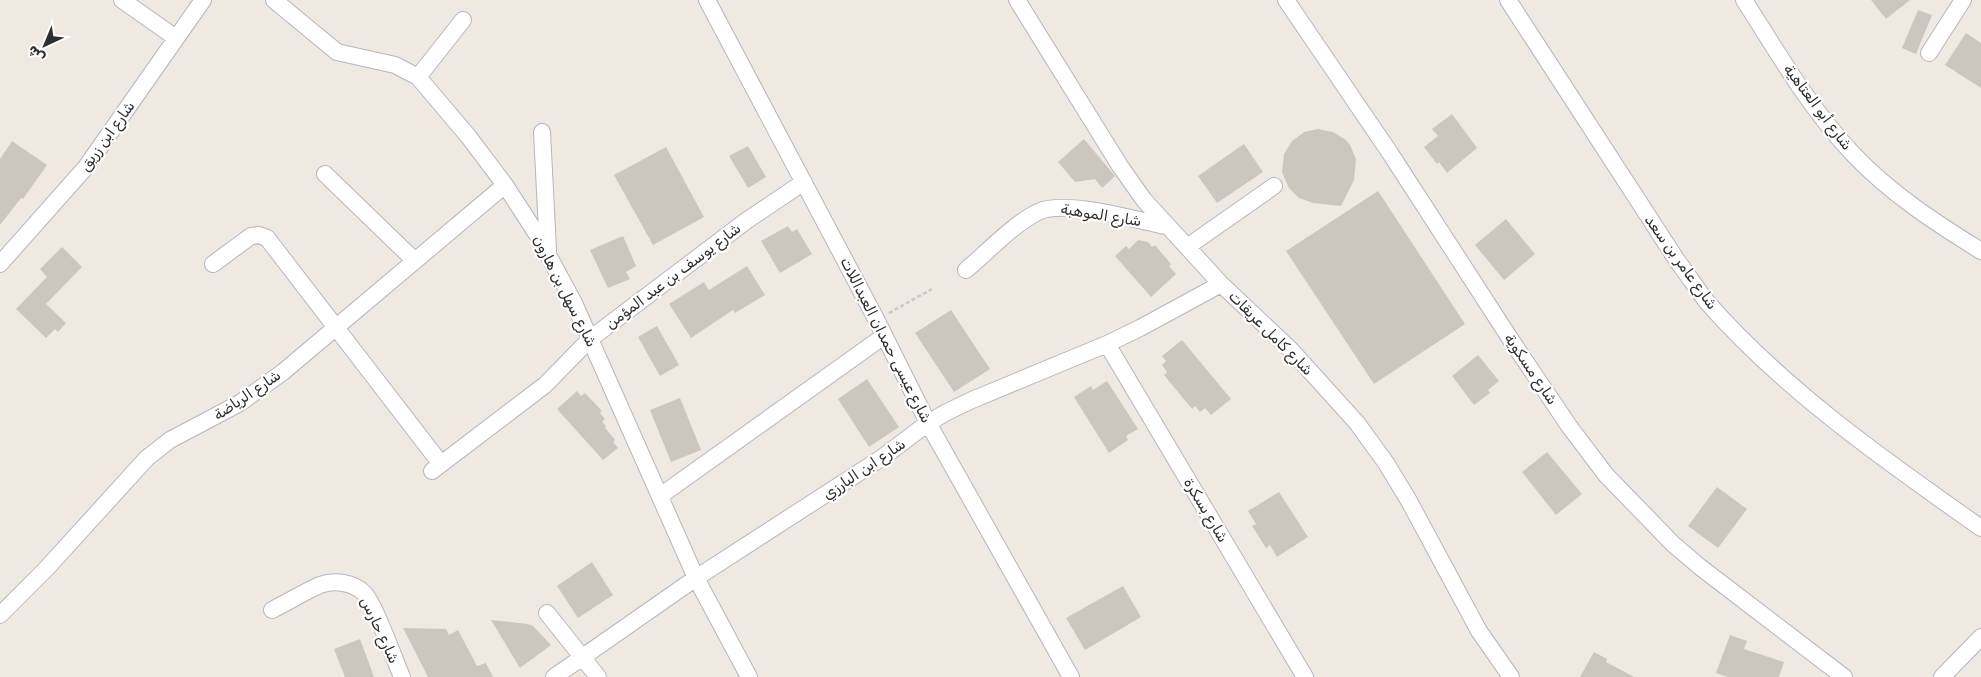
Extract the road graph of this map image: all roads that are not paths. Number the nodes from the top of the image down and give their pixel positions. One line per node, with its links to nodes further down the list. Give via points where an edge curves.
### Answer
1 (122, 0): 11 (street)
2 (203, 0): 11 (street, شارع ابن زريق)
3 (274, 0): 13 (street, شارع سهل بن هارون, via 337,52 395,65)
4 (707, 0): 16 (street, شارع عيسى حمدان العبداللات)
5 (1017, 0): 19 (street, شارع كامل عريقات, via 1132,184)
6 (1286, 0): 48 (street, شارع مسكوية, via 1511,340 1606,475 1700,567)
7 (1508, 0): 34 (street, شارع عامر بن سعد, via 1706,301 1750,347 1818,407)
8 (1744, 0): 21 (street, شارع أبو العتاهية, via 1801,88 1854,155 1896,194)
9 (1963, 0): 12 (street)
10 (463, 20): 13 (street)
11 (176, 38): 24 (street, شارع ابن زريق, via 86,167)
12 (1929, 53)
13 (418, 77): 17 (street, شارع سهل بن هارون)
14 (542, 132): 22 (street)
15 (325, 174): 23 (street)
16 (804, 182): 29 (street, شارع عيسى حمدان العبداللات); 30 (street, شارع يوسف بن عبد المؤمن, via 746,221)
17 (505, 185): 22 (street, شارع سهل بن هارون); 23 (street, شارع الرياضة)
18 (1274, 186): 20 (street)
19 (1166, 226): 20 (street, شارع كامل عريقات); 26 (street, شارع الموهبة, via 1075,208 1051,208 1027,219)
20 (1187, 247): 27 (street, شارع كامل عريقات)
21 (1981, 251)
22 (548, 257): 30 (street, شارع سهل بن هارون)
23 (415, 261): 28 (street, شارع الرياضة)
24 (0, 264)
25 (212, 264): 28 (street, via 251,236 267,238)
26 (966, 270)
27 (1221, 284): 31 (street, شارع ابن البارزي); 41 (street, شارع كامل عريقات, via 1291,350 1357,423 1386,463)
28 (336, 329): 30 (street, شارع يوسف بن عبد المؤمن, via 436,467 545,385); 38 (street, شارع الرياضة, via 240,404 170,440 147,458 46,570)
29 (884, 336): 32 (street, شارع عيسى حمدان العبداللات); 33 (street)
30 (590, 339): 33 (street, شارع سهل بن هارون)
31 (1108, 344): 32 (street, شارع ابن البارزي, via 972,400); 47 (street, شارع بسكرة)
32 (928, 423): 35 (street, شارع ابن البارزي, via 883,457); 46 (street, شارع عيسى حمدان العبداللات)
33 (660, 496): 35 (street, شارع سهل بن هارون)
34 (1981, 528)
35 (696, 578): 40 (street, شارع ابن البارزي); 45 (street, شارع سهل بن هارون)
36 (272, 610): 42 (street, شارع حارس, via 321,585 345,583 356,587 372,606)
37 (547, 613): 40 (street)
38 (0, 615)
39 (1981, 637): 49 (street)
40 (583, 656): 43 (street, شارع ابن البارزي); 44 (street)
41 (1502, 674)
42 (402, 677)
43 (554, 677)
44 (598, 677)
45 (749, 677)
46 (1071, 677)
47 (1305, 677)
48 (1844, 677)
49 (1942, 677)

